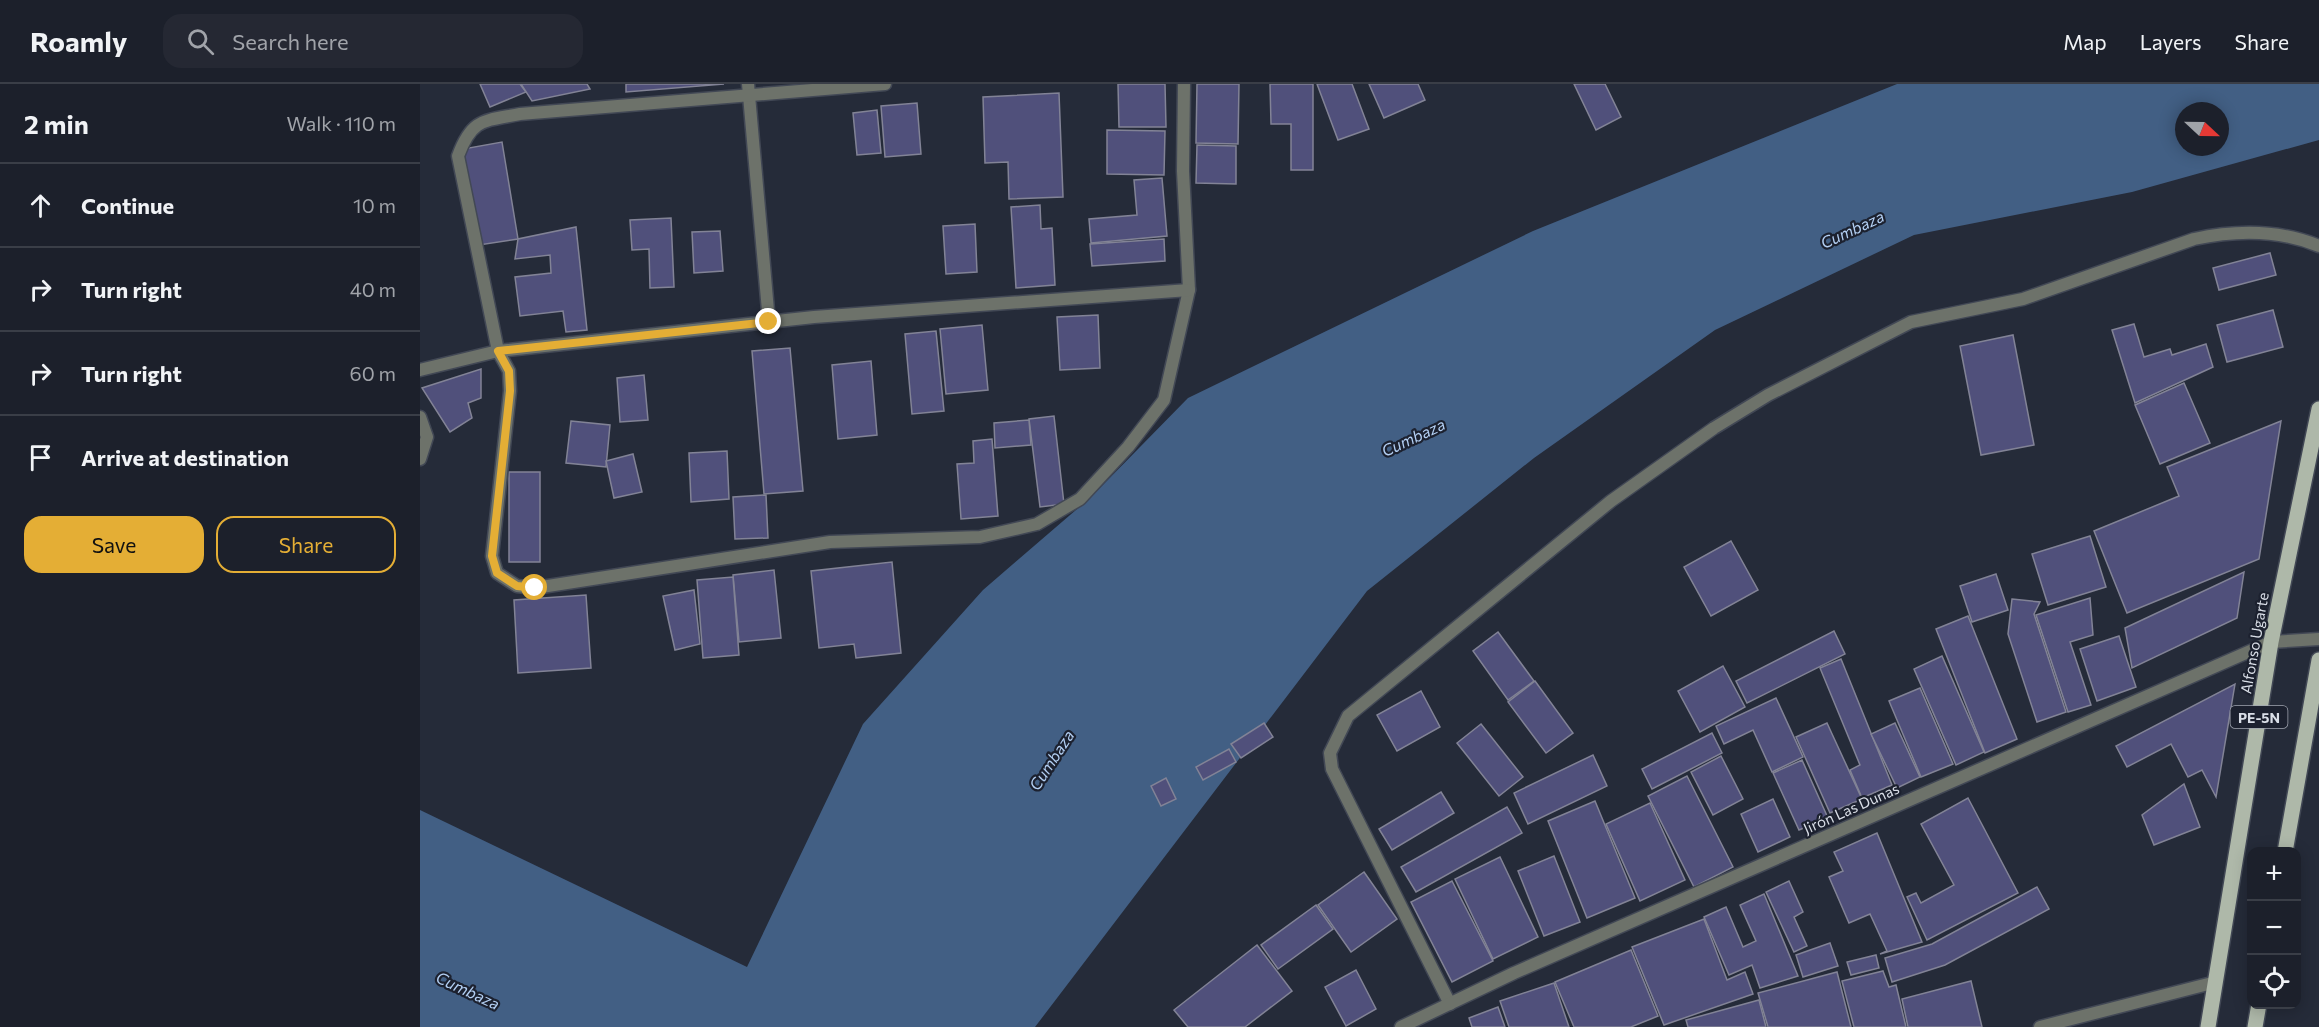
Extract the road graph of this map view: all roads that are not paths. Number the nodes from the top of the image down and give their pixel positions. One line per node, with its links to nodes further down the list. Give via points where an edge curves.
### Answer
1 (885, 84): 3 (street)
2 (1184, 84): 5 (street, via 1183,171)
3 (748, 90): 6 (street); 7 (street, via 520,114 483,121 466,134 458,156)
4 (2319, 246): 17 (street, via 2299,237 2269,233 2218,234 2023,299 1911,321 1759,400 1662,464 1611,501 1348,716 1330,753 1332,768)
5 (1189, 290): 6 (street); 7 (street, via 1164,400 1128,447 1080,498 1037,524 980,537 830,542 535,588 517,586 497,573 492,556 510,391 509,371)
6 (769, 322): 7 (street)
7 (498, 351): 8 (street)
8 (420, 370)
9 (2319, 409): 13 (main road, Alfonso Ugarte / PE-5N)
10 (420, 417): 11 (street, via 427,437)
11 (420, 459)
12 (2319, 639): 13 (street, Jirón Las Dunas)
13 (2271, 642): 16 (main road, Alfonso Ugarte / PE-5N); 17 (street, Jirón Las Dunas)
14 (2319, 660): 15 (main road, PE-5N)
15 (2287, 847)
16 (2216, 982): 20 (street); 21 (main road, Alfonso Ugarte / PE-5N)
17 (1450, 1004): 19 (street, Jirón Las Dunas)
18 (2258, 1009): 22 (main road)
19 (1401, 1027)
20 (2040, 1027)
21 (2208, 1027)
22 (2255, 1027)

